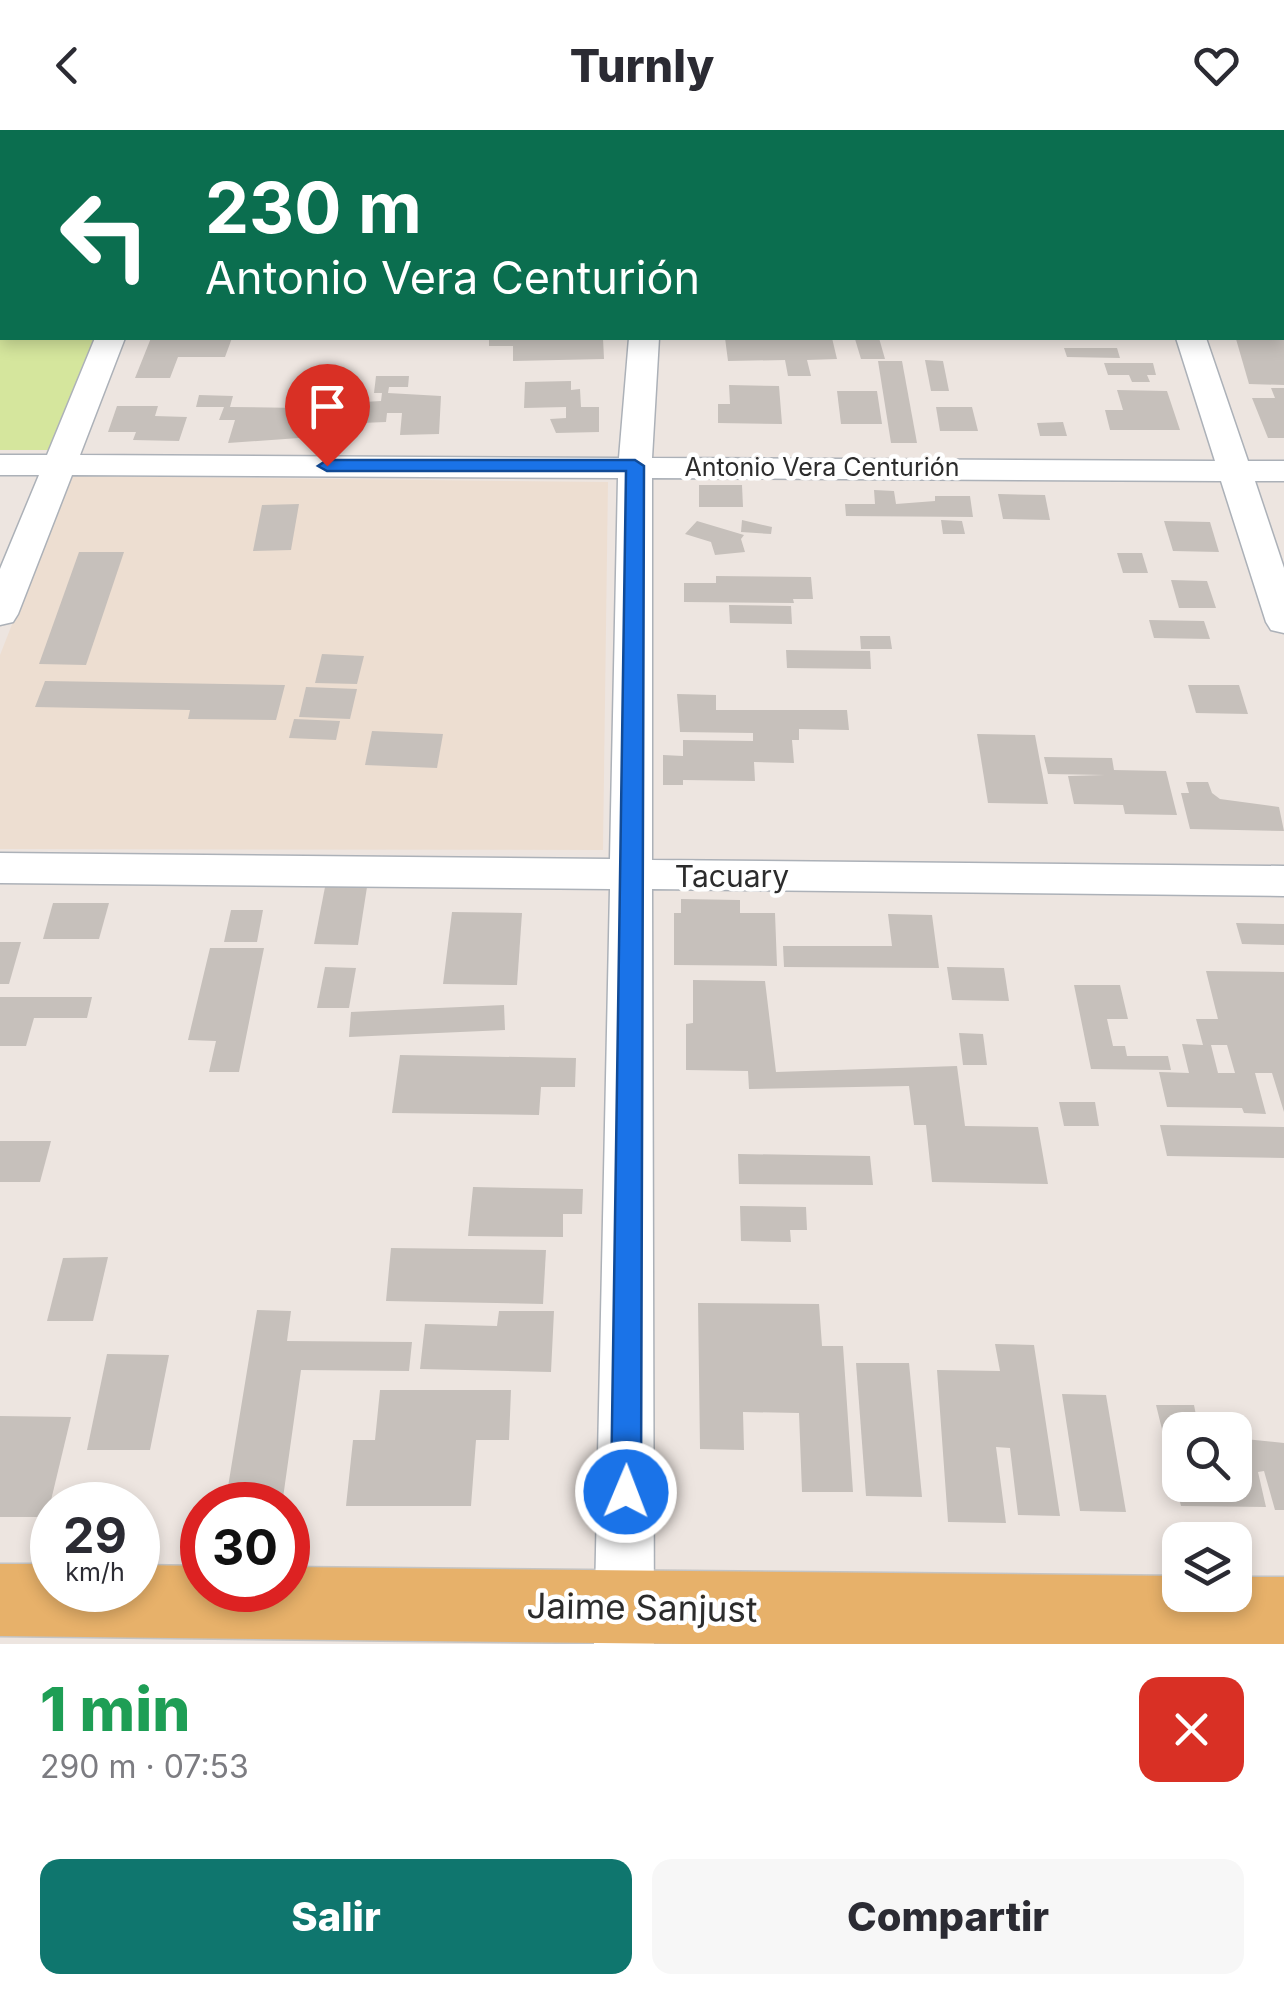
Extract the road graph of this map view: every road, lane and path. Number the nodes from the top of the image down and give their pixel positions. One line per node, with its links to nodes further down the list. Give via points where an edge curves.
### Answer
1 (109, 340): 5 (street)
2 (644, 340): 6 (street)
3 (1192, 340): 7 (street)
4 (0, 464): 5 (street, Antonio Vera Centurión)
5 (58, 465): 6 (street, Antonio Vera Centurión); 9 (street)
6 (635, 466): 7 (street, Antonio Vera Centurión); 12 (street)
7 (1236, 471): 8 (street, Antonio Vera Centurión); 10 (street)
8 (1284, 472)
9 (0, 614)
10 (1284, 622)
11 (0, 868): 12 (street, Tacuary)
12 (631, 876): 13 (street, Tacuary); 16 (street)
13 (1284, 881)
14 (0, 1600): 16 (main road, Jaime Sanjust)
15 (1284, 1614): 16 (main road, Jaime Sanjust)
16 (625, 1626)

